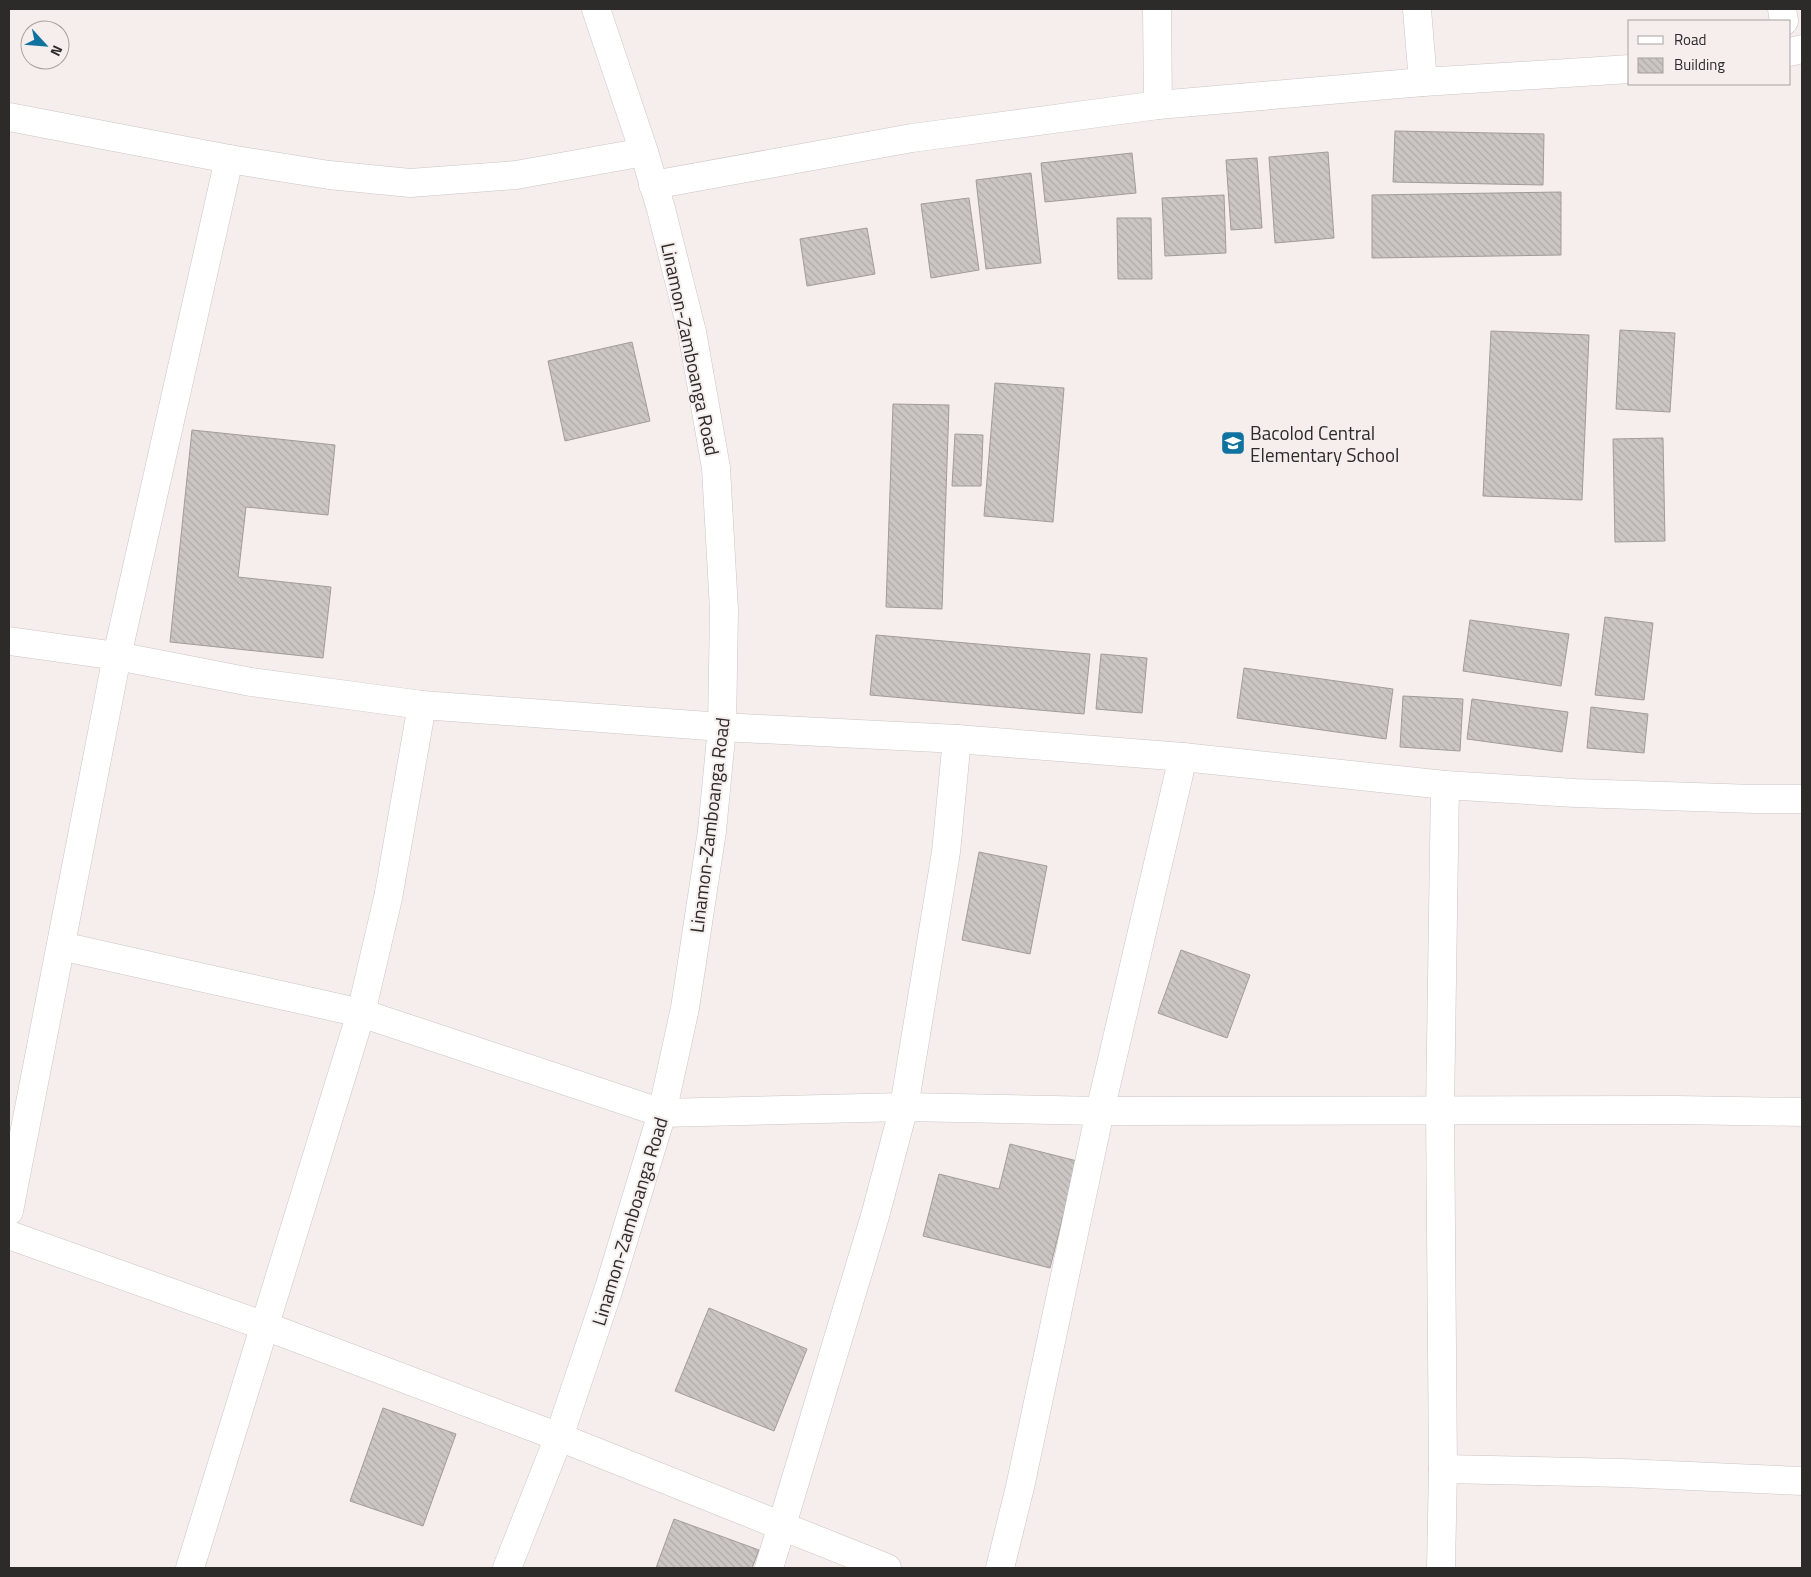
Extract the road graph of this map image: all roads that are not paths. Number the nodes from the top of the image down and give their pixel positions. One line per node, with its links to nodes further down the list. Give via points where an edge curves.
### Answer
1 (596, 9): 8 (main road, Linamon-Zamboanga Road)
2 (1157, 9): 6 (main road)
3 (1417, 9): 5 (main road)
4 (1628, 69): 5 (main road)
5 (1423, 82): 6 (main road)
6 (1158, 105): 10 (main road, via 912,138)
7 (10, 116): 9 (main road)
8 (644, 152): 9 (main road, via 516,175 410,183 329,175); 10 (main road, Linamon-Zamboanga Road)
9 (229, 159): 12 (main road)
10 (653, 185): 14 (main road, Linamon-Zamboanga Road, via 692,332 716,468 724,610)
11 (9, 641): 12 (main road)
12 (117, 656): 13 (main road, via 250,682); 19 (main road)
13 (422, 705): 14 (main road); 20 (main road, via 388,898)
14 (722, 727): 15 (main road); 25 (main road, Linamon-Zamboanga Road, via 712,831 685,1008)
15 (957, 739): 16 (main road); 21 (main road, via 946,852)
16 (1183, 757): 17 (main road); 23 (main road)
17 (1445, 785): 18 (main road, via 1575,793); 22 (main road)
18 (1802, 799)
19 (61, 946): 20 (main road); 26 (main road)
20 (361, 1013): 25 (main road); 28 (main road)
21 (904, 1107): 23 (main road); 25 (main road); 32 (main road, via 875,1216)
22 (1440, 1110): 23 (main road); 24 (main road); 30 (main road)
23 (1100, 1111): 37 (main road)
24 (1802, 1112)
25 (662, 1113): 29 (main road, Linamon-Zamboanga Road, via 609,1288)
26 (9, 1212)
27 (9, 1235): 28 (main road)
28 (265, 1326): 29 (main road); 33 (main road)
29 (559, 1437): 32 (main road); 34 (main road, Linamon-Zamboanga Road)
30 (1443, 1469): 31 (main road); 38 (main road)
31 (1802, 1481)
32 (781, 1526): 35 (main road); 36 (main road)
33 (190, 1568)
34 (507, 1568)
35 (769, 1568)
36 (887, 1568)
37 (1000, 1568)
38 (1441, 1568)

